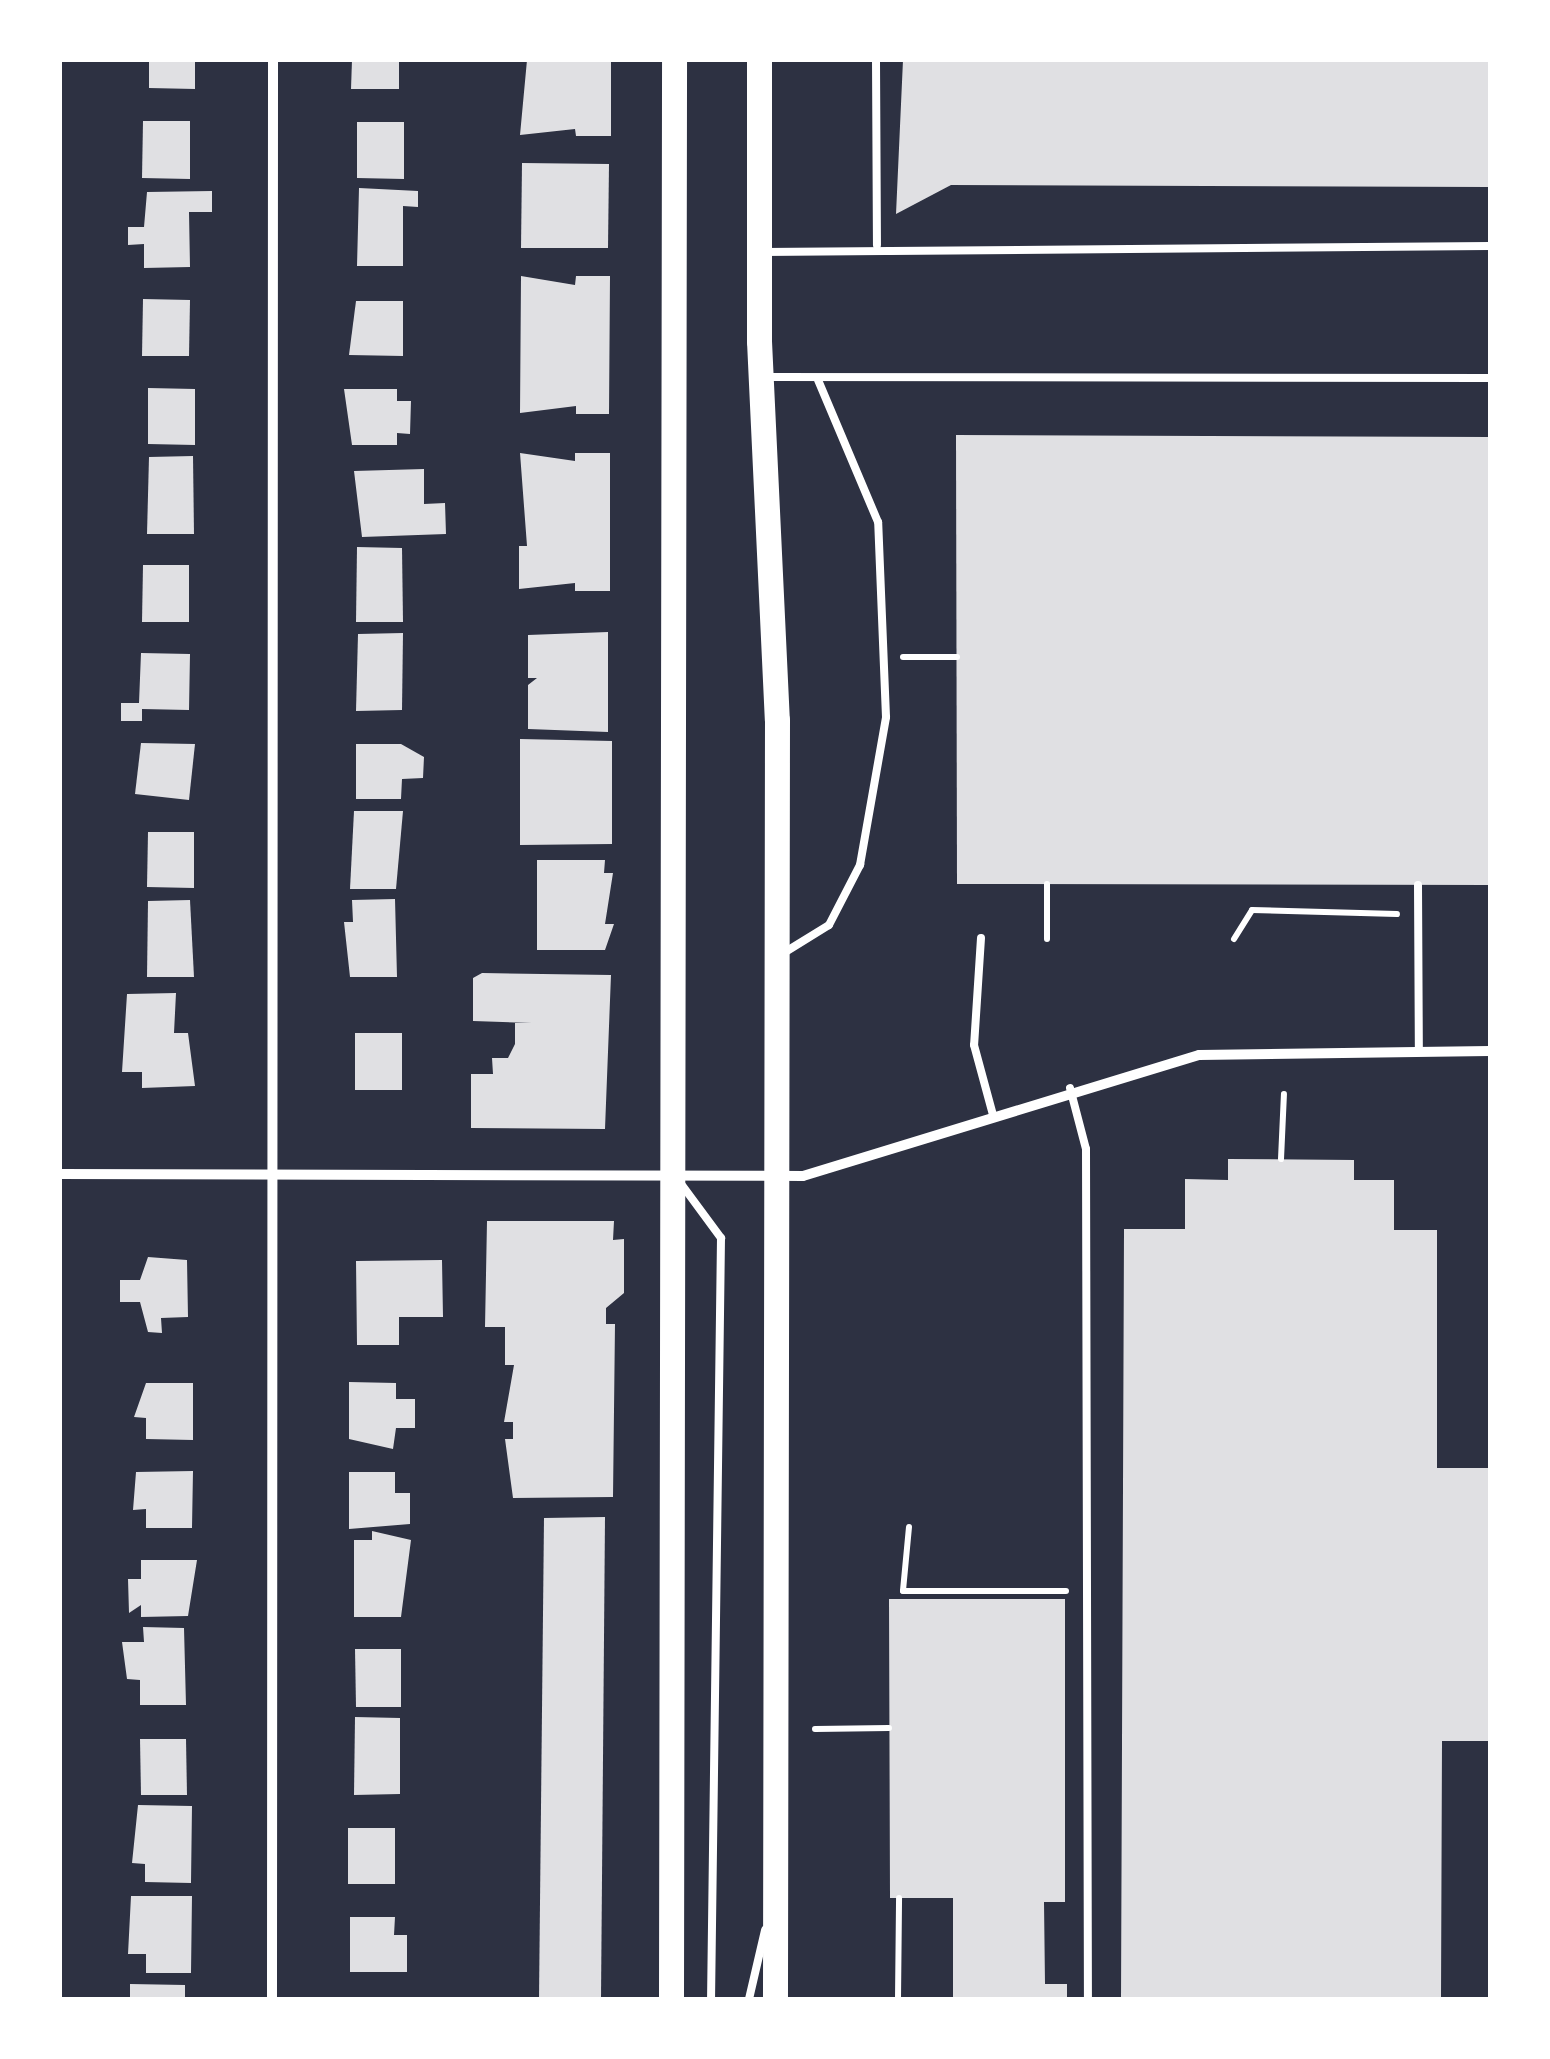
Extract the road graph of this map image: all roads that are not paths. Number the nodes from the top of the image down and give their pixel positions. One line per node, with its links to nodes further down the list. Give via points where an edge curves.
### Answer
1 (274, 60): 19 (street)
2 (674, 60): 20 (main road)
3 (759, 60): 7 (main road)
4 (876, 60): 5 (lane)
5 (877, 245): 6 (lane); 7 (lane)
6 (1490, 246)
7 (758, 252): 8 (main road)
8 (760, 377): 10 (lane); 13 (main road)
9 (1490, 378): 10 (lane)
10 (818, 380): 13 (lane, via 847,432 878,522 886,717 870,829 844,898 817,938)
11 (1418, 885): 14 (lane)
12 (982, 938): 17 (lane, via 974,1045)
13 (777, 954): 21 (main road)
14 (1419, 1050): 15 (street); 16 (street, via 1199,1056)
15 (1490, 1052)
16 (1070, 1088): 17 (street); 28 (lane, via 1086,1149)
17 (993, 1115): 21 (street, via 834,1171)
18 (60, 1174): 19 (street)
19 (271, 1174): 20 (street); 23 (street)
20 (673, 1174): 21 (street); 24 (main road); 25 (lane, via 721,1238)
21 (777, 1178): 22 (main road)
22 (776, 1884): 26 (lane); 27 (main road)
23 (272, 1999)
24 (671, 1999)
25 (710, 1999)
26 (749, 1999)
27 (775, 1999)
28 (1088, 1999)

